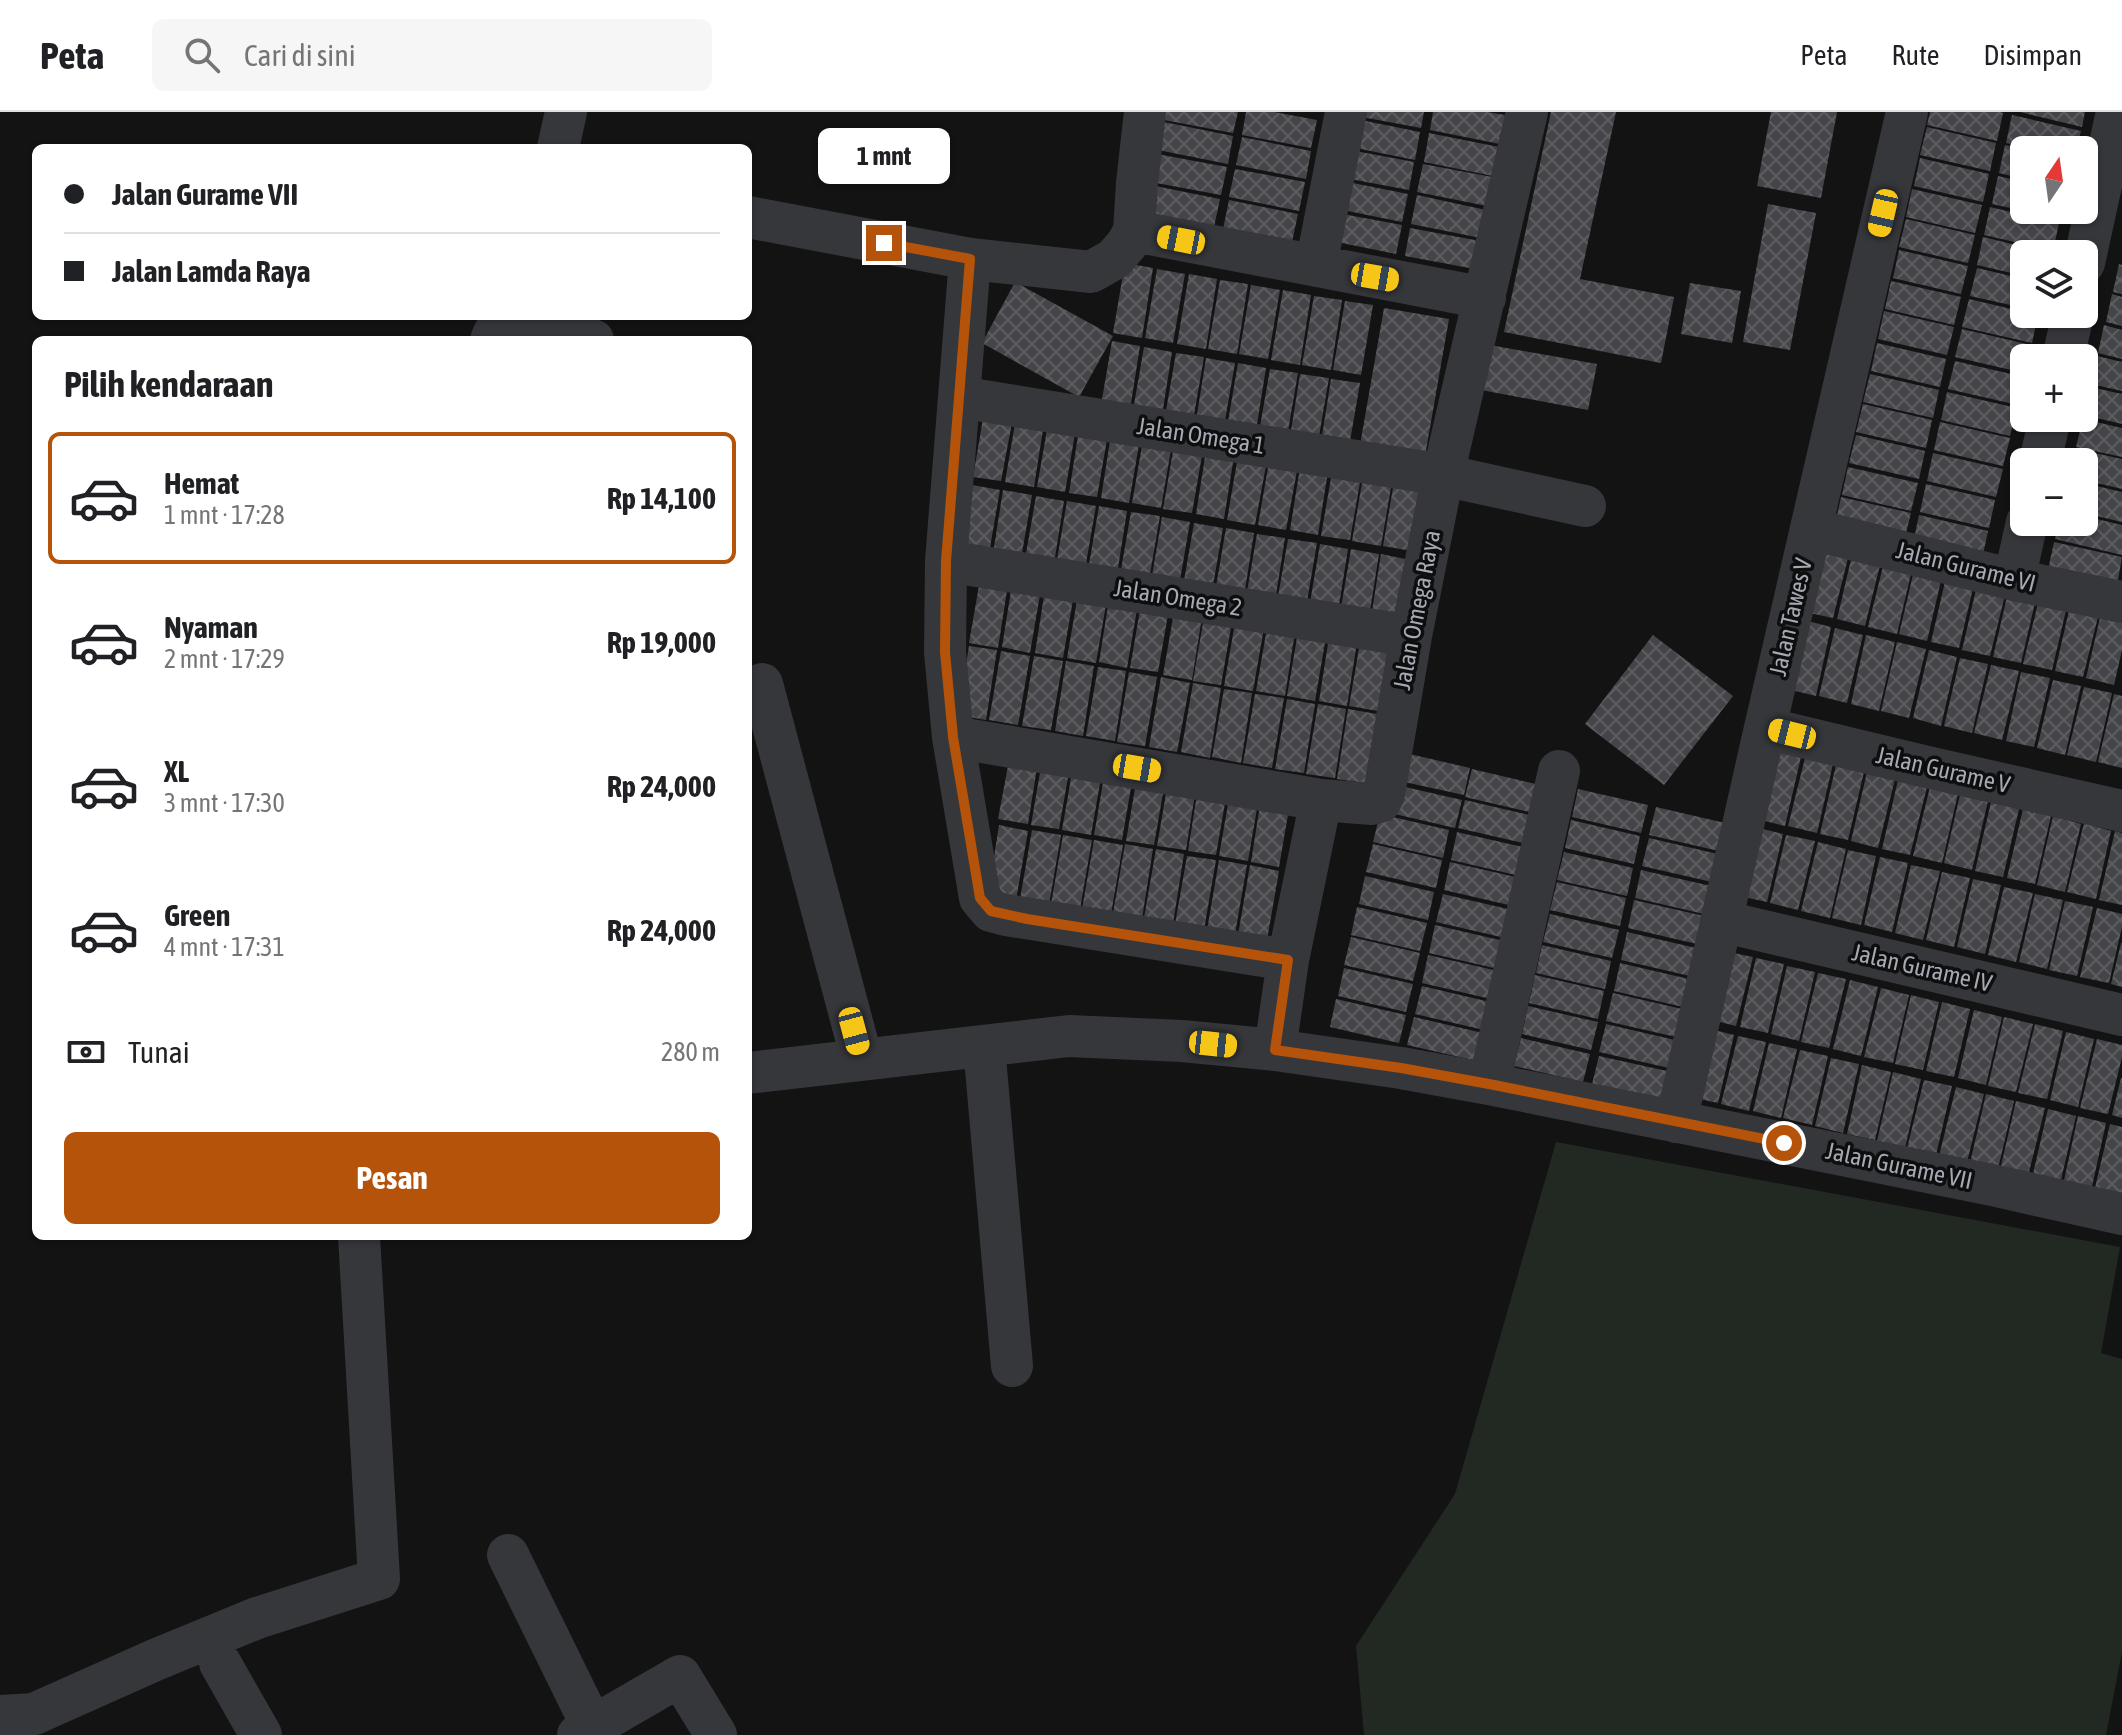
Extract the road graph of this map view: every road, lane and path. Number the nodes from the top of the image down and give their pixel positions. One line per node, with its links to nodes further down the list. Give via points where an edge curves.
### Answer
1 (566, 112): 7 (street)
2 (1346, 112): 12 (street)
3 (1527, 112): 13 (street, Jalan Omega Raya)
4 (1907, 112): 19 (street, Jalan Tawes V)
5 (2117, 112): 10 (street)
6 (1142, 113): 9 (street)
7 (559, 144)
8 (752, 218): 11 (street)
9 (1134, 231): 11 (street, via 1114,259 1091,272); 12 (street)
10 (2089, 240)
11 (970, 259): 16 (street)
12 (1316, 266): 13 (street)
13 (1485, 298): 17 (street, Jalan Omega Raya)
14 (508, 325): 15 (street)
15 (570, 336)
16 (959, 397): 17 (street, Jalan Omega 1); 21 (street)
17 (1443, 475): 18 (street, Jalan Omega 1); 24 (street, Jalan Omega Raya)
18 (1585, 506)
19 (1811, 529): 22 (street, Jalan Gurame VI); 26 (street, Jalan Tawes V)
20 (2024, 536): 22 (street)
21 (946, 561): 24 (street, Jalan Omega 2); 27 (street, via 945,652)
22 (2014, 580): 23 (street, Jalan Gurame VI)
23 (2122, 602)
24 (1411, 636): 29 (street, Jalan Omega Raya, via 1380,802)
25 (762, 684): 36 (street)
26 (1765, 728): 30 (street, Jalan Gurame V); 31 (street, Jalan Tawes V)
27 (953, 737): 29 (street); 32 (street, via 980,898 991,911)
28 (1559, 771): 38 (street)
29 (1321, 800): 32 (street)
30 (2122, 811)
31 (1721, 921): 33 (street, Jalan Gurame IV); 39 (street, Jalan Tawes V)
32 (1288, 960): 35 (street)
33 (2122, 1015)
34 (984, 1046): 35 (street, Jalan Gurame VII, via 1069,1036); 36 (street, Jalan Gurame VII); 42 (street)
35 (1275, 1050): 38 (street, Jalan Gurame VII)
36 (862, 1060): 37 (street, Jalan Gurame VII)
37 (752, 1073)
38 (1489, 1084): 39 (street, Jalan Gurame VII)
39 (1676, 1122): 40 (street, Jalan Gurame VII)
40 (2122, 1214)
41 (359, 1240): 45 (street, via 379,1579 257,1618 34,1714)
42 (1012, 1366)
43 (508, 1555): 46 (street)
44 (220, 1663): 47 (street)
45 (0, 1716)
46 (585, 1731): 48 (street, via 680,1676)
47 (261, 1735)
48 (716, 1735)

